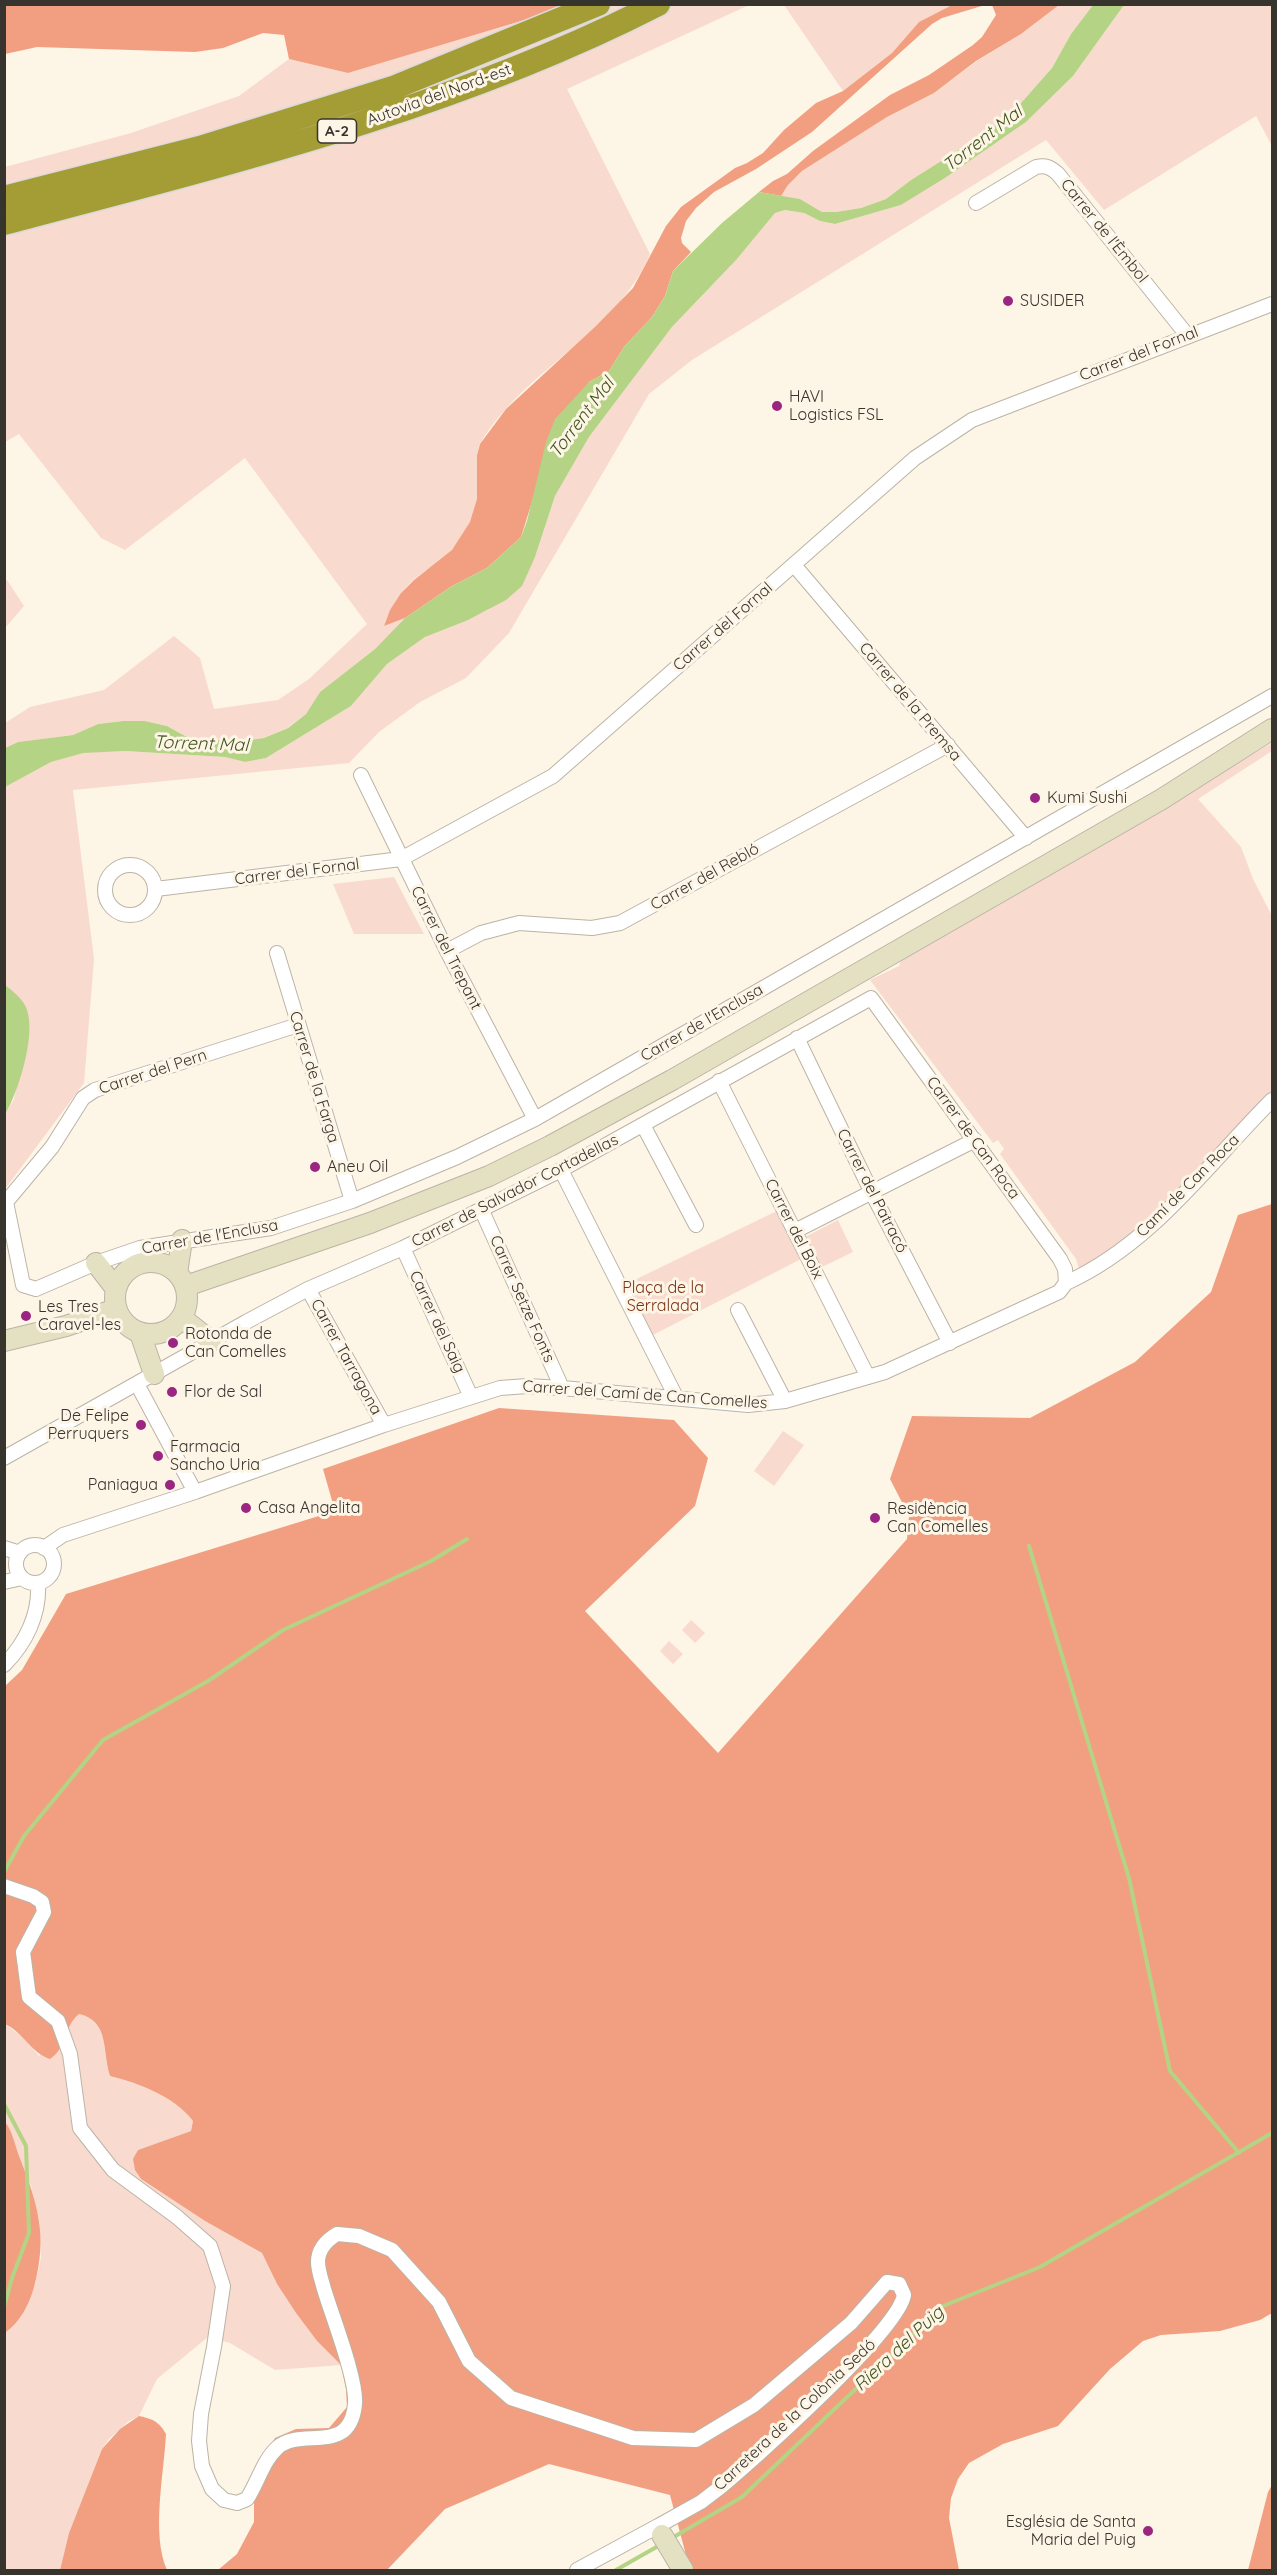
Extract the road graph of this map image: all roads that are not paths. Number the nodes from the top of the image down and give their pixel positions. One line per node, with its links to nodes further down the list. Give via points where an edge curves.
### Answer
1 (598, 4): 3 (highway, Autovia del Nord-est / A-2, via 393,88 200,148)
2 (658, 4): 5 (highway, Autovia del Nord-est / A-2, via 512,69 397,112 272,151)
3 (4, 198)
4 (976, 203): 7 (street, Carrer de l'Èmbol, via 1036,167 1051,168)
5 (4, 223)
6 (1272, 304): 7 (street, Carrer del Fornal)
7 (1187, 335): 8 (street, Carrer del Fornal, via 972,420 915,458)
8 (794, 566): 11 (street, Carrer de la Premsa); 14 (street, Carrer del Fornal, via 553,776)
9 (1272, 696): 13 (street, Carrer de l'Enclusa)
10 (1272, 729): 35 (street, via 1162,799 550,1146 489,1176 370,1224)
11 (948, 746): 13 (street, Carrer de la Premsa); 16 (street, Carrer del Rebló, via 620,923 592,928 519,923 481,933)
12 (361, 775): 14 (street, Carrer del Trepant)
13 (1026, 838): 23 (street, Carrer de l'Enclusa)
14 (401, 859): 15 (street, Carrer del Fornal); 16 (street, Carrer del Trepant)
15 (156, 889)
16 (447, 951): 23 (street, Carrer del Trepant)
17 (277, 953): 19 (street, Carrer de la Farga)
18 (871, 998): 20 (street, Carrer de Salvador Cortadellas); 25 (street, Carrer de Can Roca)
19 (298, 1025): 28 (street, Carrer de la Farga); 34 (street, Carrer del Pern, via 95,1090 83,1098 52,1147 6,1202 22,1285 36,1290)
20 (797, 1038): 21 (street, Carrer de Salvador Cortadellas); 27 (street, Carrer del Patracó)
21 (719, 1081): 24 (street, Carrer de Salvador Cortadellas); 31 (street, Carrer del Boix)
22 (1272, 1100): 36 (street, Camí de Can Roca, via 1147,1230 1105,1262)
23 (535, 1119): 28 (street, Carrer de l'Enclusa)
24 (644, 1125): 26 (street, Carrer de Salvador Cortadellas); 30 (street)
25 (975, 1140): 27 (street); 36 (street, Carrer de Can Roca, via 1060,1259)
26 (561, 1170): 29 (street, Carrer de Salvador Cortadellas); 50 (street)
27 (872, 1193): 31 (street); 45 (street, Carrer del Patracó)
28 (352, 1201): 32 (street, Carrer de l'Enclusa, via 271,1228)
29 (482, 1210): 33 (street, Carrer de Salvador Cortadellas); 48 (street, Carrer Setze Fonts)
30 (696, 1225)
31 (795, 1231): 46 (street, Carrer del Boix)
32 (182, 1240): 34 (street, Carrer de l'Enclusa, via 140,1248); 35 (street)
33 (403, 1248): 38 (street, Carrer de Salvador Cortadellas); 49 (street, Carrer del Saig)
34 (96, 1263): 37 (street)
35 (182, 1280): 37 (street, via 159,1262 128,1270); 41 (street, via 188,1297)
36 (1066, 1283): 45 (street, Carrer del Camí de Can Comelles, via 1059,1292)
37 (116, 1289): 39 (street)
38 (308, 1289): 44 (street, Carrer de Salvador Cortadellas); 52 (street, Carrer Tarragona)
39 (116, 1309): 42 (street, via 122,1320); 43 (street)
40 (738, 1310): 51 (street)
41 (182, 1318): 42 (street, via 168,1331); 44 (street)
42 (141, 1334): 47 (street)
43 (4, 1341)
44 (211, 1341): 47 (street, Carrer de Salvador Cortadellas)
45 (950, 1343): 46 (street, Carrer del Camí de Can Comelles)
46 (868, 1377): 51 (street, Carrer del Camí de Can Comelles)
47 (146, 1379): 53 (street, Carrer de Salvador Cortadellas); 54 (street)
48 (562, 1388): 49 (street, Carrer del Camí de Can Comelles, via 513,1387); 50 (street, Carrer del Camí de Can Comelles)
49 (471, 1397): 52 (street, Carrer del Camí de Can Comelles)
50 (676, 1397): 51 (street, Carrer del Camí de Can Comelles, via 748,1405)
51 (785, 1401)
52 (384, 1425): 54 (street, Carrer del Camí de Can Comelles)
53 (4, 1458)
54 (195, 1492): 56 (street, Carrer del Camí de Can Comelles, via 63,1536)
55 (4, 1548): 57 (street)
56 (44, 1548): 57 (street, via 31,1546); 60 (street, via 52,1556 54,1568 48,1578)
57 (20, 1553): 58 (street, via 16,1566)
58 (22, 1578): 59 (street); 60 (street)
59 (4, 1582)
60 (38, 1583): 61 (street, via 39,1601 31,1626)
61 (4, 1665)
62 (4, 1886): 63 (street, Carretera de la Colònia Sedó, via 42,1902 44,1912 23,1952 29,1997 58,2021 70,2054 80,2128 113,2170 210,2246 223,2286 199,2441 202,2466 212,2488 224,2500 237,2503 247,2499 266,2462 290,2439 333,2437 351,2422 354,2384 318,2262 324,2242 337,2234 359,2236 392,2250 438,2302 469,2361 511,2398 633,2438 696,2440 754,2405 852,2323 887,2282 899,2284 904,2295 883,2331 824,2392)
63 (663, 2536): 64 (street, Carretera de la Colònia Sedó); 65 (street)
64 (577, 2571)
65 (683, 2571)

